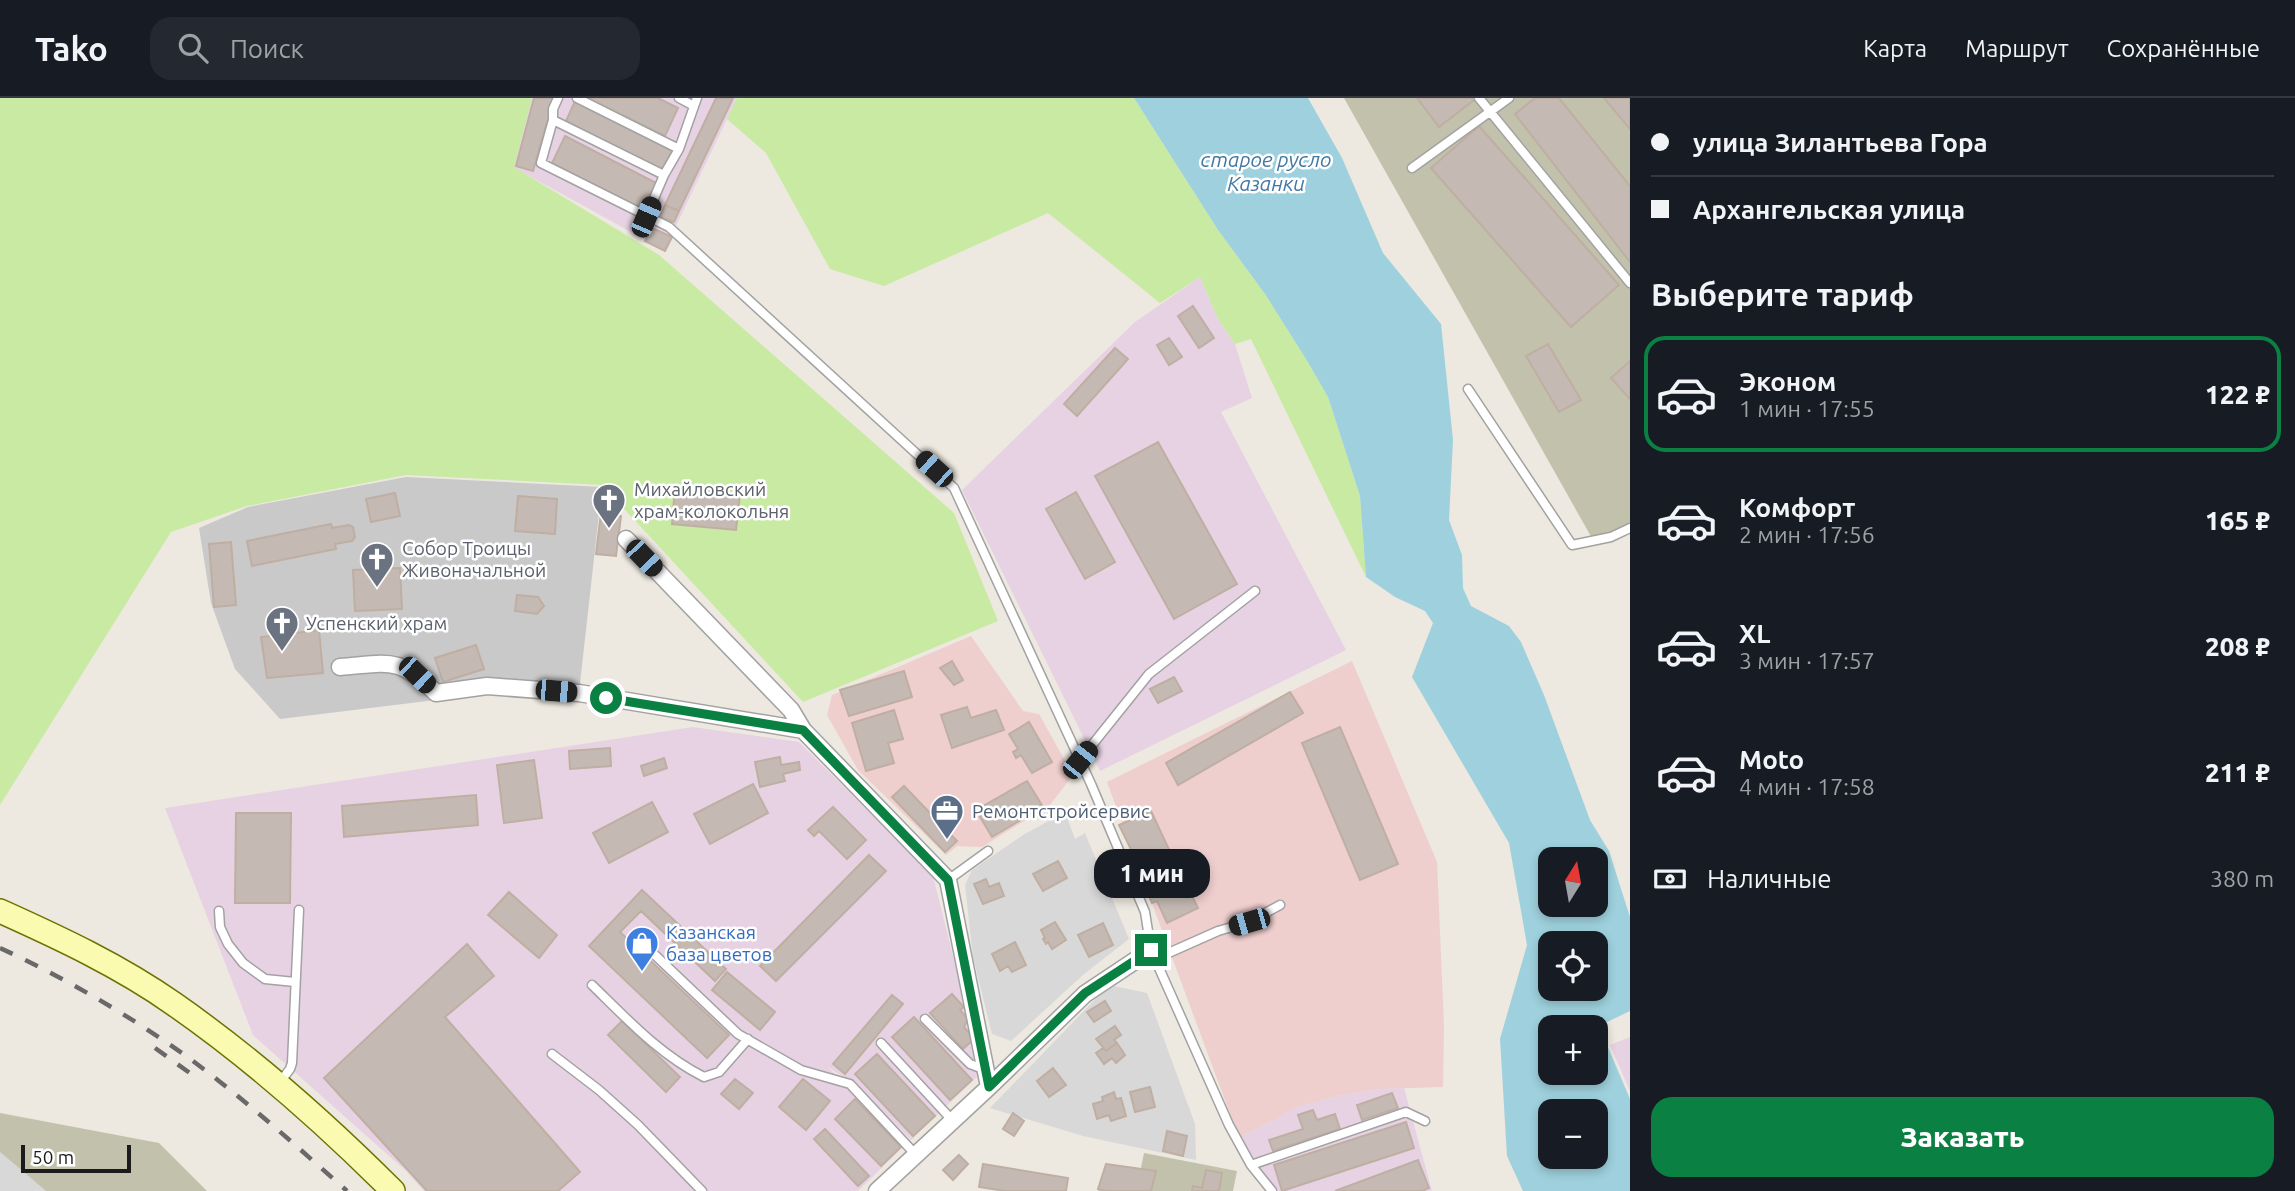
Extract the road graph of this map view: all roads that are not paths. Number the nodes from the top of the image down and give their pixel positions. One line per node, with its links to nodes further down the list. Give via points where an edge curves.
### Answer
1 (558, 98): 8 (lane)
2 (577, 98): 9 (lane)
3 (679, 98): 6 (lane)
4 (1479, 98): 7 (lane)
5 (1509, 98): 7 (lane)
6 (696, 102): 9 (lane)
7 (1489, 112): 10 (lane); 13 (lane)
8 (553, 120): 11 (lane); 12 (lane, via 541,163)
9 (680, 149): 11 (lane)
10 (1412, 168)
11 (664, 176): 12 (lane)
12 (646, 217): 20 (lane, via 669,227 954,488)
13 (1630, 283)
14 (1468, 389): 15 (lane, via 1572,545)
15 (1630, 528)
16 (626, 539): 19 (street, via 791,710)
17 (1255, 591): 20 (lane, via 1149,674)
18 (340, 667): 19 (street, via 394,663 417,675 436,693 487,686 579,693)
19 (803, 730): 22 (street)
20 (1080, 760): 28 (lane, via 1145,912)
21 (988, 851): 22 (lane)
22 (948, 880): 35 (street)
23 (1280, 905): 28 (lane, via 1249,922)
24 (299, 910): 29 (lane)
25 (0, 911): 36 (main road, via 118,969 174,1004)
26 (219, 911): 29 (lane, via 220,928 243,963 265,979)
27 (636, 937): 32 (lane)
28 (1153, 955): 37 (street, via 1085,993); 41 (lane)
29 (295, 982): 36 (lane, via 292,1063)
30 (592, 985): 32 (lane, via 659,1049 704,1077 719,1072)
31 (925, 1019): 35 (lane, via 970,1064)
32 (748, 1040): 40 (lane, via 801,1070 850,1084)
33 (881, 1043): 38 (lane)
34 (552, 1054): 43 (lane, via 638,1125)
35 (986, 1070): 37 (street)
36 (278, 1084): 42 (main road)
37 (989, 1087): 38 (street)
38 (953, 1121): 40 (street)
39 (1425, 1121): 41 (lane, via 1406,1112)
40 (916, 1155): 44 (street)
41 (1251, 1165): 45 (lane)
42 (393, 1191)
43 (702, 1191)
44 (877, 1191)
45 (1272, 1191)

